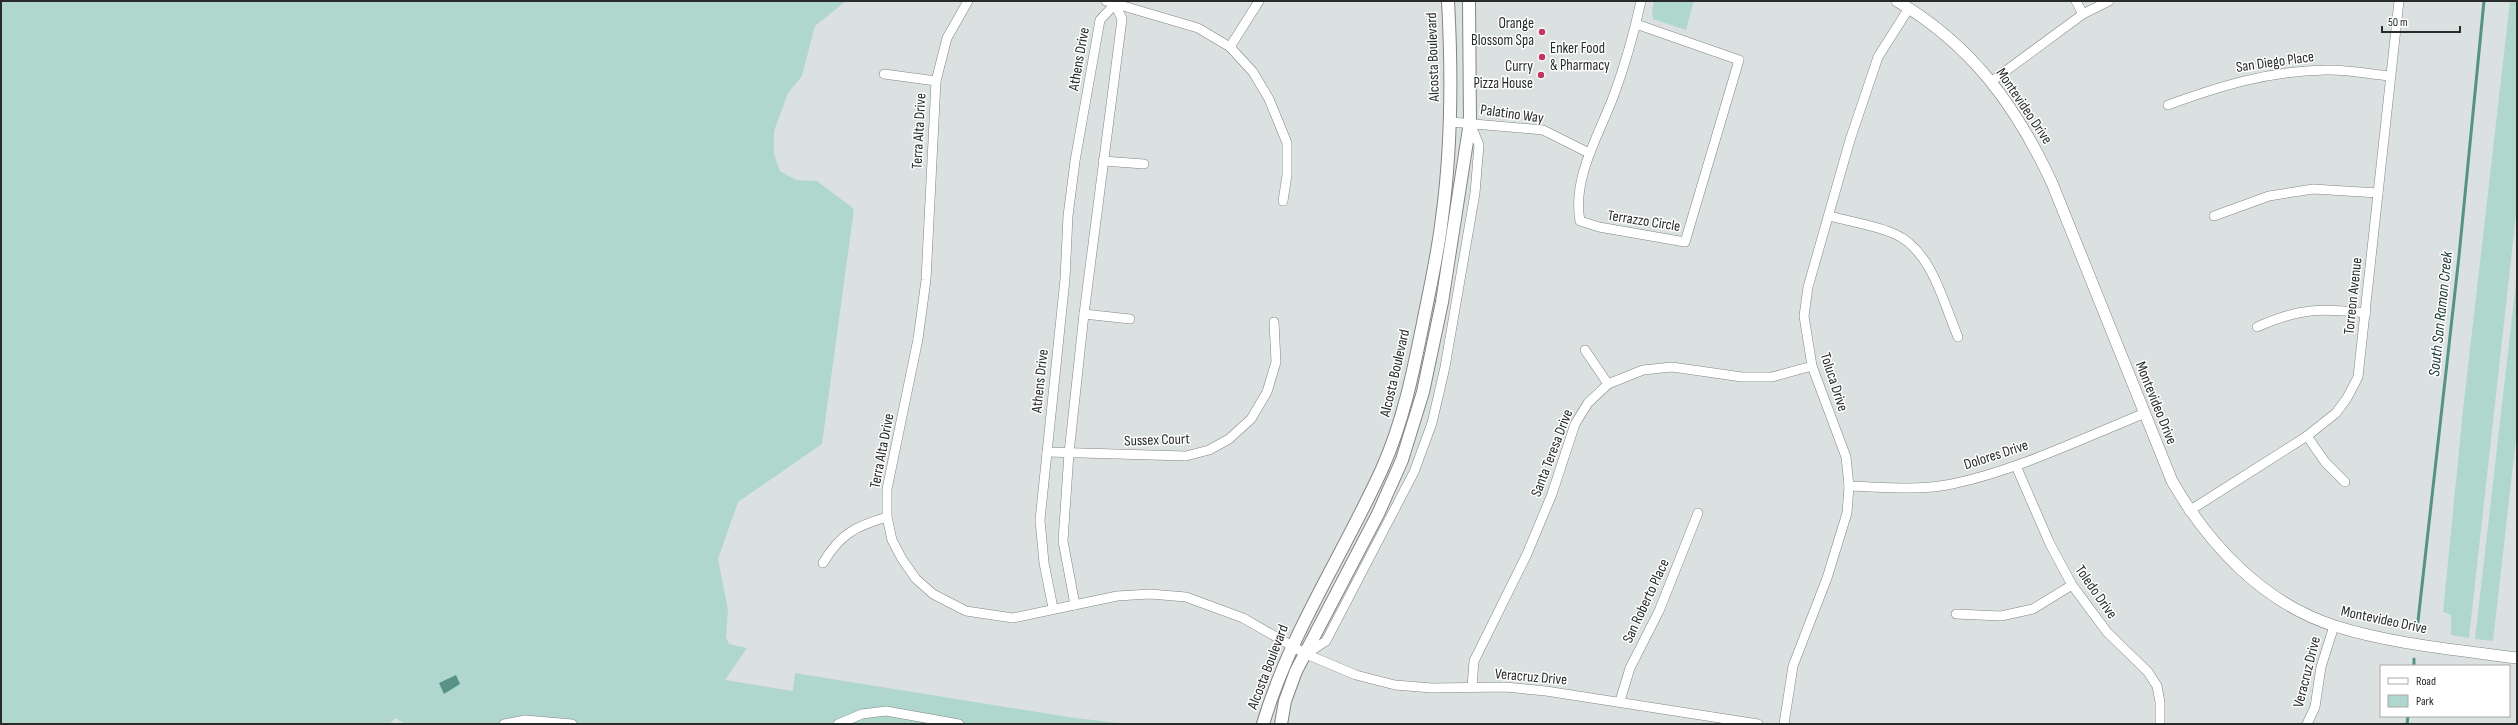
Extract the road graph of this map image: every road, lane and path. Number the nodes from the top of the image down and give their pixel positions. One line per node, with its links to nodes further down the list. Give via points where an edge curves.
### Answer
1 (968, 1): 18 (street, Terra Alta Drive, via 947,38)
2 (1106, 1): 11 (street)
3 (1259, 1): 15 (street)
4 (1448, 1): 21 (main road, Alcosta Boulevard, via 1452,51)
5 (1469, 1): 22 (main road, Alcosta Boulevard)
6 (1641, 1): 14 (street, Terrazzo Circle)
7 (1897, 1): 12 (street, Montevideo Drive)
8 (2076, 1): 13 (street)
9 (2109, 1): 13 (street)
10 (2399, 1): 17 (street, Torreon Avenue)
11 (1116, 2): 15 (street, via 1198,28); 24 (street, via 1122,19); 41 (street, Athens Drive, via 1100,20 1075,161)
12 (1909, 8): 19 (street, Montevideo Drive, via 1936,28); 28 (street, Toluca Drive, via 1878,57 1850,140)
13 (2084, 14): 19 (street)
14 (1636, 24): 23 (street, Terrazzo Circle, via 1614,96); 23 (street, Terrazzo Circle, via 1739,60 1685,242 1599,227 1580,221 1577,204)
15 (1230, 47): 27 (street, via 1253,72 1269,99 1287,143 1287,175)
16 (884, 74): 18 (street)
17 (2390, 76): 20 (street, San Diego Place, via 2327,70 2279,73 2226,84); 26 (street, Torreon Avenue)
18 (936, 81): 48 (street, Terra Alta Drive, via 926,280 918,339 889,473)
19 (1992, 81): 39 (street, Montevideo Drive, via 2033,142 2052,183)
20 (2168, 105)
21 (1451, 122): 22 (street, Palatino Way); 55 (main road, Alcosta Boulevard, via 1442,218 1404,411 1382,469)
22 (1470, 122): 23 (street, Palatino Way, via 1543,130); 56 (main road, Alcosta Boulevard, via 1442,302 1424,392 1402,460 1378,514); 56 (street, Alcosta Boulevard, via 1479,145 1475,193 1446,367 1432,423 1414,472 1326,641)
23 (1589, 153)
24 (1103, 161): 25 (street); 31 (street)
25 (1144, 164)
26 (2378, 193): 29 (street, via 2313,189 2269,196); 30 (street, Torreon Avenue)
27 (1282, 201)
28 (1830, 216): 35 (street, via 1895,234 1915,248 1929,268); 37 (street, Toluca Drive, via 1808,287 1804,316)
29 (2214, 216)
30 (2366, 313): 34 (street, via 2328,309 2304,310 2276,318); 40 (street, Torreon Avenue, via 2358,377 2336,413)
31 (1084, 314): 32 (street); 42 (street)
32 (1130, 319)
33 (1274, 322): 42 (street, Sussex Court, via 1276,362 1267,392 1251,419 1229,439 1209,450 1186,456)
34 (2257, 327)
35 (1958, 337)
36 (1585, 350): 38 (street)
37 (1812, 366): 38 (street, Santa Teresa Drive, via 1772,377 1742,377 1672,367 1643,370); 45 (street, Toluca Drive, via 1846,456)
38 (1608, 384): 58 (street, Santa Teresa Drive, via 1588,403 1575,424 1552,494 1527,554 1474,661)
39 (2143, 414): 43 (street, Dolores Drive); 46 (street, Montevideo Drive, via 2172,481)
40 (2307, 436): 44 (street); 46 (street, Torreon Avenue)
41 (1047, 452): 42 (street, Sussex Court); 52 (street, Athens Drive, via 1040,520 1044,562)
42 (1069, 453): 51 (street, via 1063,540)
43 (2016, 466): 45 (street, Dolores Drive, via 1951,484 1899,488); 50 (street, Toledo Drive, via 2050,544)
44 (2345, 482)
45 (1849, 486): 67 (street, Toluca Drive, via 1847,513 1827,578 1793,666)
46 (2189, 511): 54 (street, Montevideo Drive, via 2228,558 2263,588 2302,612)
47 (1698, 513): 59 (street, San Roberto Place, via 1659,611 1630,668)
48 (887, 517): 49 (street, via 861,524 847,533 831,549); 52 (street, Terra Alta Drive, via 892,540 902,559 916,579 933,594 966,611 1013,618)
49 (823, 563)
50 (2072, 585): 53 (street, via 2033,609 2001,616); 68 (street, Toledo Drive, via 2107,632 2148,672 2157,686)
51 (1075, 605): 52 (street, Terra Alta Drive); 55 (street, Terra Alta Drive, via 1117,596 1150,594 1186,597 1243,618)
52 (1053, 608)
53 (1956, 614)
54 (2334, 626): 57 (street, Montevideo Drive, via 2362,634); 69 (street, Veracruz Drive, via 2321,667 2314,707)
55 (1292, 647): 56 (street, Veracruz Drive); 64 (main road, Alcosta Boulevard, via 1271,697)
56 (1306, 654): 58 (street, Veracruz Drive, via 1356,675 1395,685 1432,688); 65 (main road, Alcosta Boulevard, via 1296,671 1285,701)
57 (2517, 658)
58 (1472, 687): 59 (street, Veracruz Drive, via 1546,691)
59 (1620, 701): 66 (street, Veracruz Drive)
60 (504, 724): 61 (street, via 525,720)
61 (572, 724)
62 (838, 724): 63 (street, via 862,714 886,711)
63 (959, 724)
64 (1263, 724)
65 (1281, 724)
66 (1758, 724)
67 (1784, 724)
68 (2160, 724)
69 (2308, 724)

